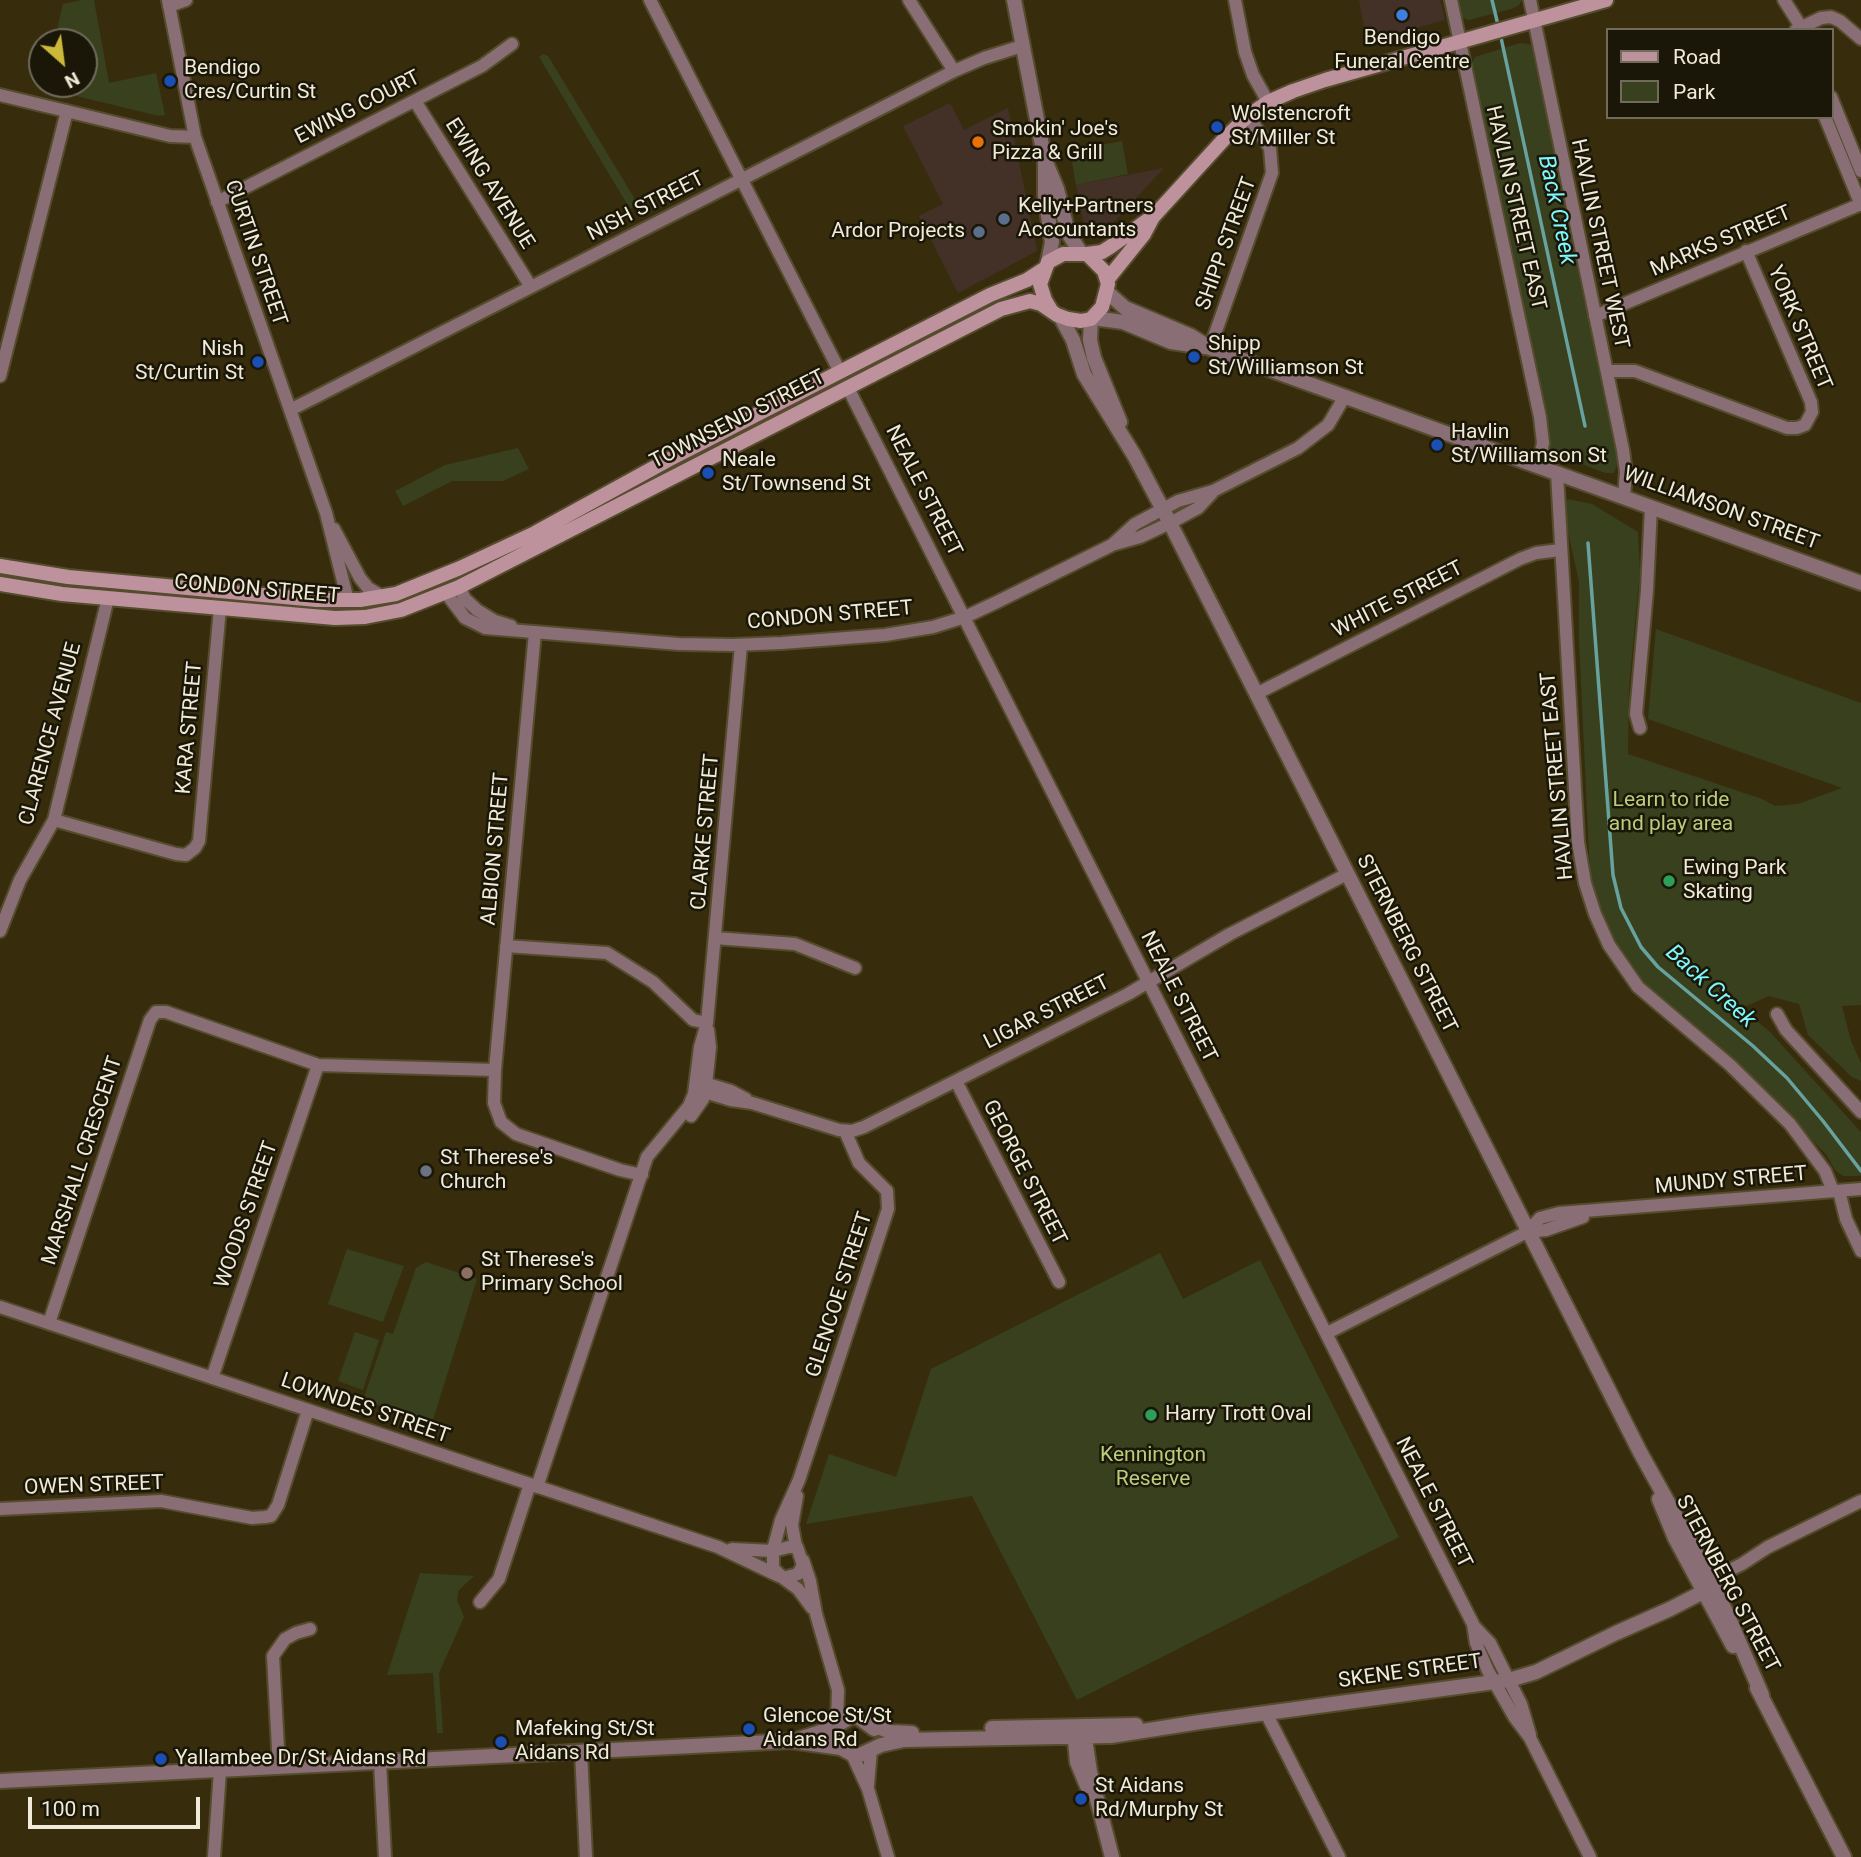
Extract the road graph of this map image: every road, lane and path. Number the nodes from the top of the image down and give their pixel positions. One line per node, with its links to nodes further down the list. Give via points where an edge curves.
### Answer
1 (186, 0): 10 (street)
2 (650, 0): 29 (street)
3 (909, 0): 18 (street)
4 (1014, 0): 17 (street)
5 (1235, 0): 22 (street, via 1245,52)
6 (1451, 0): 15 (street, HAVLIN STREET EAST)
7 (1530, 0): 11 (street, HAVLIN STREET WEST)
8 (1606, 0): 11 (main road)
9 (1781, 0): 12 (street)
10 (169, 3): 26 (street, CURTIN STREET)
11 (1535, 21): 15 (main road); 39 (street, HAVLIN STREET WEST)
12 (1797, 28)
13 (1800, 28): 14 (street, via 1830,17)
14 (1861, 39)
15 (1460, 42): 22 (main road, via 1311,84); 49 (street, HAVLIN STREET EAST, via 1540,417 1543,443)
16 (512, 44): 20 (street, EWING COURT, via 482,66)
17 (1022, 46): 18 (street, NISH STREET); 27 (street)
18 (954, 71): 29 (street, NISH STREET)
19 (0, 95): 23 (street)
20 (415, 101): 30 (street, EWING COURT); 37 (street, EWING AVENUE)
21 (1833, 101): 28 (street)
22 (1268, 102): 24 (main road)
23 (67, 111): 26 (street, via 170,136); 44 (street)
24 (1248, 116): 32 (main road); 41 (street, SHIPP STREET, via 1270,148 1272,173)
25 (1826, 119): 31 (street)
26 (195, 137): 30 (street, CURTIN STREET)
27 (1045, 161): 34 (street, via 1068,233); 35 (street, via 1052,242)
28 (1861, 171)
29 (741, 180): 37 (street, NISH STREET); 43 (street)
30 (217, 202): 47 (street, CURTIN STREET)
31 (1861, 204): 33 (street, MARKS STREET)
32 (1153, 217): 34 (main road, via 1102,252); 36 (main road)
33 (1746, 251): 39 (street, MARKS STREET); 42 (street, YORK STREET, via 1811,402 1808,421 1787,428 1635,371)
34 (1084, 254): 35 (main road, via 1063,254); 36 (main road, via 1101,265)
35 (1046, 266): 38 (main road, via 1041,290); 43 (main road, TOWNSEND STREET, via 1027,280)
36 (1107, 286): 40 (main road); 41 (street, WILLIAMSON STREET, via 1125,308)
37 (531, 287): 47 (street, NISH STREET)
38 (1056, 313): 40 (main road, via 1077,321); 45 (main road, TOWNSEND STREET, via 1030,301 1012,305); 48 (street, STERNBERG STREET, via 1073,340 1084,374)
39 (1595, 316): 42 (street, HAVLIN STREET WEST)
40 (1092, 318): 41 (street, WILLIAMSON STREET, via 1123,322 1171,342); 48 (street, STERNBERG STREET, via 1094,358)
41 (1210, 348): 46 (street, WILLIAMSON STREET)
42 (1607, 371): 52 (street, HAVLIN STREET WEST, via 1626,472)
43 (840, 372): 60 (main road, TOWNSEND STREET, via 535,533)
44 (0, 376)
45 (848, 388): 64 (main road, TOWNSEND STREET); 69 (street, NEALE STREET)
46 (1345, 396): 49 (street, WILLIAMSON STREET); 51 (street, CONDON STREET, via 1334,419 1314,438)
47 (290, 410): 55 (street, CURTIN STREET)
48 (1134, 456): 54 (street, STERNBERG STREET)
49 (1538, 466): 50 (street, WILLIAMSON STREET)
50 (1557, 473): 52 (street, WILLIAMSON STREET); 58 (street, HAVLIN STREET EAST)
51 (1213, 491): 54 (street, CONDON STREET); 56 (street, CONDON STREET, via 1198,508)
52 (1624, 497): 53 (street, WILLIAMSON STREET)
53 (1651, 507): 63 (street, WILLIAMSON STREET); 73 (street, via 1636,714)
54 (1163, 508): 56 (street, STERNBERG STREET); 57 (street, CONDON STREET)
55 (326, 513): 65 (street, CURTIN STREET, via 360,578); 67 (street, CURTIN STREET)
56 (1171, 523): 57 (street, CONDON STREET); 72 (street, STERNBERG STREET)
57 (1112, 545): 69 (street, CONDON STREET)
58 (1560, 550): 72 (street, WHITE STREET, via 1520,559); 94 (street, HAVLIN STREET EAST, via 1578,842 1585,883 1601,929 1638,987 1730,1065 1790,1124)
59 (0, 566): 61 (main road, CONDON STREET)
60 (444, 575): 65 (main road, CONDON STREET)
61 (110, 581): 66 (main road, CLARENCE AVENUE); 67 (main road, CONDON STREET)
62 (0, 583): 66 (main road, CONDON STREET)
63 (1861, 583)
64 (453, 590): 67 (main road, via 365,609); 68 (main road, CONDON STREET, via 401,610 356,618); 70 (street, CONDON STREET, via 459,612 477,625)
65 (383, 597): 67 (main road, CONDON STREET)
66 (108, 598): 68 (main road, CONDON STREET); 74 (street, CLARENCE AVENUE)
67 (348, 601)
68 (220, 608): 75 (street, KARA STREET, via 199,841)
69 (965, 617): 71 (street, CONDON STREET, via 905,632); 82 (street, NEALE STREET)
70 (535, 632): 71 (street, CONDON STREET); 80 (street, ALBION STREET)
71 (741, 645): 79 (street, CLARKE STREET)
72 (1256, 694): 77 (street, STERNBERG STREET)
73 (1640, 728)
74 (54, 820): 75 (street, via 176,854); 78 (street, CLARENCE AVENUE, via 20,880)
75 (194, 850): 76 (street)
76 (203, 861)
77 (1347, 874): 82 (street, LIGAR STREET); 95 (street, STERNBERG STREET)
78 (0, 931)
79 (715, 939): 81 (street, via 794,944); 84 (street, CLARKE STREET)
80 (506, 946): 84 (street, via 607,953 653,982 693,1020); 86 (street, ALBION STREET)
81 (855, 968)
82 (1149, 982): 87 (street, LIGAR STREET); 100 (street, NEALE STREET)
83 (1777, 1014): 89 (street, via 1793,1038)
84 (707, 1023): 88 (street, CLARKE STREET, via 710,1047)
85 (318, 1065): 86 (street, MARSHALL CRESCENT); 99 (street, MARSHALL CRESCENT, via 153,1007); 101 (street, WOODS STREET)
86 (495, 1070): 92 (street, via 495,1107 512,1132)
87 (956, 1081): 91 (street, LIGAR STREET, via 864,1127); 97 (street, GEORGE STREET)
88 (701, 1086): 91 (street, via 731,1091 752,1103); 92 (street, CLARKE STREET, via 703,1099)
89 (1857, 1098): 90 (street)
90 (1861, 1112)
91 (845, 1131): 103 (street, GLENCOE STREET, via 855,1156 885,1187 889,1201)
92 (642, 1175): 104 (street, CLARKE STREET)
93 (1860, 1189): 94 (street, MUNDY STREET)
94 (1836, 1191): 95 (street, MUNDY STREET, via 1545,1216); 96 (street, HAVLIN STREET EAST)
95 (1527, 1232): 100 (street, MUNDY STREET); 112 (street, STERNBERG STREET, via 1640,1452 1675,1538)
96 (1861, 1251)
97 (1059, 1282)
98 (0, 1307): 99 (street, LOWNDES STREET)
99 (49, 1323): 101 (street, LOWNDES STREET)
100 (1327, 1333): 115 (street, NEALE STREET)
101 (212, 1378): 102 (street, LOWNDES STREET)
102 (308, 1410): 104 (street, LOWNDES STREET); 106 (street, OWEN STREET, via 274,1522 162,1501)
103 (799, 1482): 108 (street, GLENCOE STREET, via 792,1525); 109 (street, GLENCOE STREET)
104 (534, 1485): 107 (street, LOWNDES STREET); 113 (street, CLARKE STREET, via 499,1579)
105 (1861, 1501): 112 (street, SKENE STREET, via 1768,1547)
106 (0, 1509)
107 (718, 1547): 109 (street, LOWNDES STREET); 111 (street, LOWNDES STREET)
108 (796, 1547): 109 (street); 110 (street)
109 (773, 1550): 111 (street, via 772,1568)
110 (803, 1560): 111 (street, via 798,1574); 114 (street)
111 (781, 1577): 114 (street, via 799,1589)
112 (1706, 1585): 117 (street, SKENE STREET, via 1536,1672); 141 (street, STERNBERG STREET)
113 (480, 1602)
114 (816, 1614): 119 (street)
115 (1473, 1624): 117 (street, NEALE STREET, via 1490,1643); 118 (street, NEALE STREET)
116 (310, 1629): 130 (street, via 285,1639 273,1656)
117 (1509, 1680): 118 (street, SKENE STREET); 124 (street, NEALE STREET)
118 (1494, 1682): 120 (street, SKENE STREET); 124 (street, NEALE STREET)
119 (838, 1690): 121 (street); 122 (street)
120 (1266, 1713): 123 (street, SKENE STREET); 139 (street)
121 (864, 1720): 122 (street, via 846,1718); 123 (street, via 904,1733); 126 (street, via 876,1733)
122 (837, 1724): 125 (street); 128 (street, via 836,1738)
123 (1079, 1732): 126 (street, via 904,1740); 138 (street)
124 (1530, 1738): 140 (street, NEALE STREET)
125 (791, 1741): 127 (street); 128 (street)
126 (872, 1749): 128 (street, via 860,1755); 133 (street)
127 (581, 1751): 129 (street); 136 (street)
128 (847, 1751): 133 (street)
129 (380, 1762): 130 (street); 135 (street)
130 (279, 1767): 131 (street)
131 (220, 1770): 132 (street); 134 (street)
132 (0, 1782)
133 (868, 1788): 137 (street)
134 (214, 1857)
135 (385, 1857)
136 (586, 1857)
137 (888, 1857)
138 (1112, 1857)
139 (1339, 1857)
140 (1590, 1857)
141 (1844, 1857)

